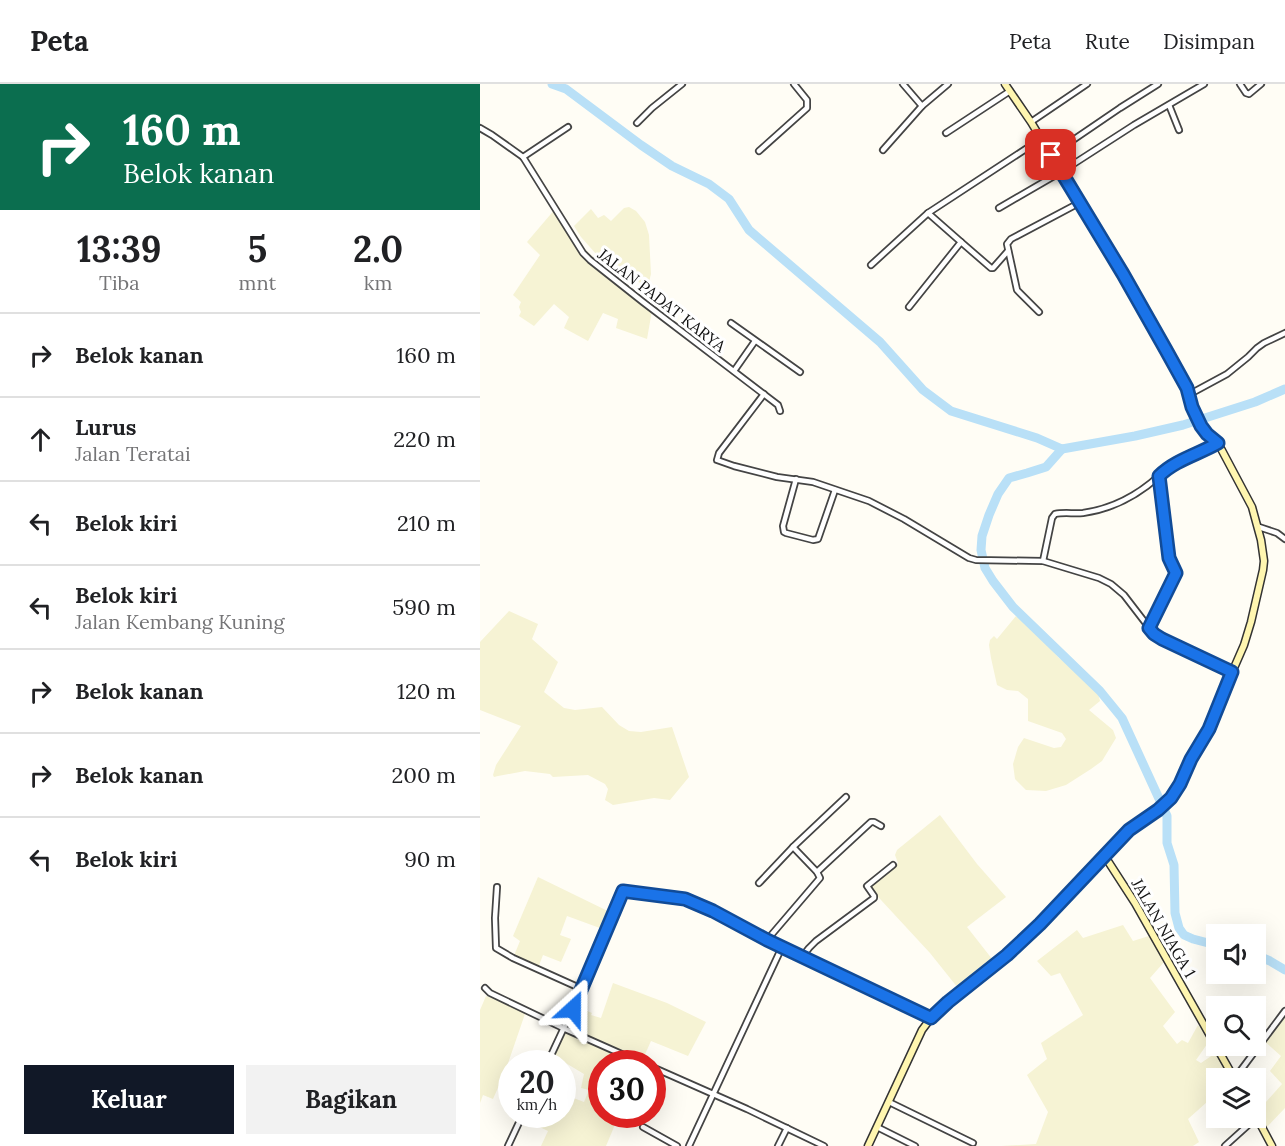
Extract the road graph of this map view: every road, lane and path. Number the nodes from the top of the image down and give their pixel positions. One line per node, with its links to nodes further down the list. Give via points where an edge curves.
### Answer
1 (682, 84): 15 (street)
2 (794, 84): 21 (street, via 807,100 807,108)
3 (903, 84): 13 (street)
4 (948, 84): 13 (street)
5 (1005, 84): 11 (street)
6 (1087, 84): 14 (street)
7 (1158, 84): 23 (street)
8 (1204, 84): 12 (street)
9 (1240, 84): 10 (street, via 1249,94)
10 (1261, 84)
11 (1010, 91): 14 (street); 19 (street)
12 (1169, 105): 18 (street); 25 (street)
13 (922, 106): 22 (street)
14 (1031, 122): 20 (street)
15 (637, 123)
16 (568, 127): 24 (street)
17 (480, 128): 24 (street, JALAN PADAT KARYA)
18 (1179, 130)
19 (946, 133)
20 (1041, 139): 23 (street); 28 (street)
21 (759, 150)
22 (883, 150)
23 (1051, 155): 25 (street)
24 (523, 157): 37 (street, JALAN PADAT KARYA, via 583,253)
25 (1061, 172): 26 (street); 27 (street)
26 (1079, 203): 30 (street, via 1011,239); 40 (street)
27 (999, 207)
28 (928, 213): 29 (street); 31 (street)
29 (961, 242): 30 (street, via 991,268); 32 (street)
30 (1008, 251): 33 (street, via 1017,290)
31 (871, 265)
32 (909, 307)
33 (1039, 312)
34 (731, 323): 36 (street)
35 (1285, 333): 40 (street, via 1257,348 1227,374)
36 (755, 341): 37 (street); 38 (street)
37 (734, 371): 39 (street, JALAN PADAT KARYA)
38 (800, 372)
39 (764, 394): 41 (street, JALAN PADAT KARYA); 44 (street, via 717,460)
40 (1190, 394): 42 (street, via 1201,426)
41 (780, 411)
42 (1218, 443): 43 (street); 46 (street)
43 (1159, 476): 48 (street, via 1118,503 1086,513 1054,514); 49 (street, via 1169,558 1176,573)
44 (796, 479): 45 (street); 45 (street, via 783,526 786,533 818,539)
45 (835, 490): 48 (street, via 904,519 963,556 976,560)
46 (1259, 527): 47 (street, via 1277,532); 50 (street, via 1263,570 1248,635)
47 (1285, 539)
48 (1043, 561): 49 (street, via 1111,584)
49 (1149, 628): 50 (street, via 1162,639)
50 (1232, 672): 54 (street, via 1209,729 1171,798)
51 (846, 797): 53 (street)
52 (881, 826): 56 (street, via 871,822)
53 (793, 846): 56 (street); 57 (street)
54 (1104, 855): 65 (street, via 1040,924); 69 (street, JALAN NIAGA 1)
55 (892, 865): 61 (street, via 867,886 874,898 816,941)
56 (817, 872): 59 (street, via 819,880)
57 (759, 883)
58 (496, 887): 63 (street, via 496,948)
59 (767, 940): 60 (street); 63 (street, via 685,899 623,891)
60 (782, 947): 61 (street); 72 (street)
61 (802, 957): 65 (street)
62 (485, 988): 66 (street)
63 (582, 989): 66 (street)
64 (1285, 1011): 70 (street)
65 (931, 1018): 73 (street)
66 (563, 1028): 67 (street); 68 (street)
67 (553, 1050)
68 (612, 1050)
69 (1228, 1068)
70 (1242, 1068)
71 (666, 1073): 72 (street)
72 (713, 1093): 77 (street); 83 (street)
73 (890, 1102): 74 (street); 80 (street)
74 (877, 1127): 86 (street); 87 (street)
75 (516, 1128): 81 (street)
76 (645, 1128): 82 (street)
77 (787, 1128): 84 (street); 85 (street)
78 (1244, 1128): 88 (street)
79 (1262, 1128): 89 (street)
80 (973, 1143)
81 (508, 1146)
82 (677, 1146)
83 (689, 1146)
84 (778, 1146)
85 (824, 1146)
86 (868, 1146)
87 (915, 1146)
88 (1225, 1146)
89 (1272, 1146)

